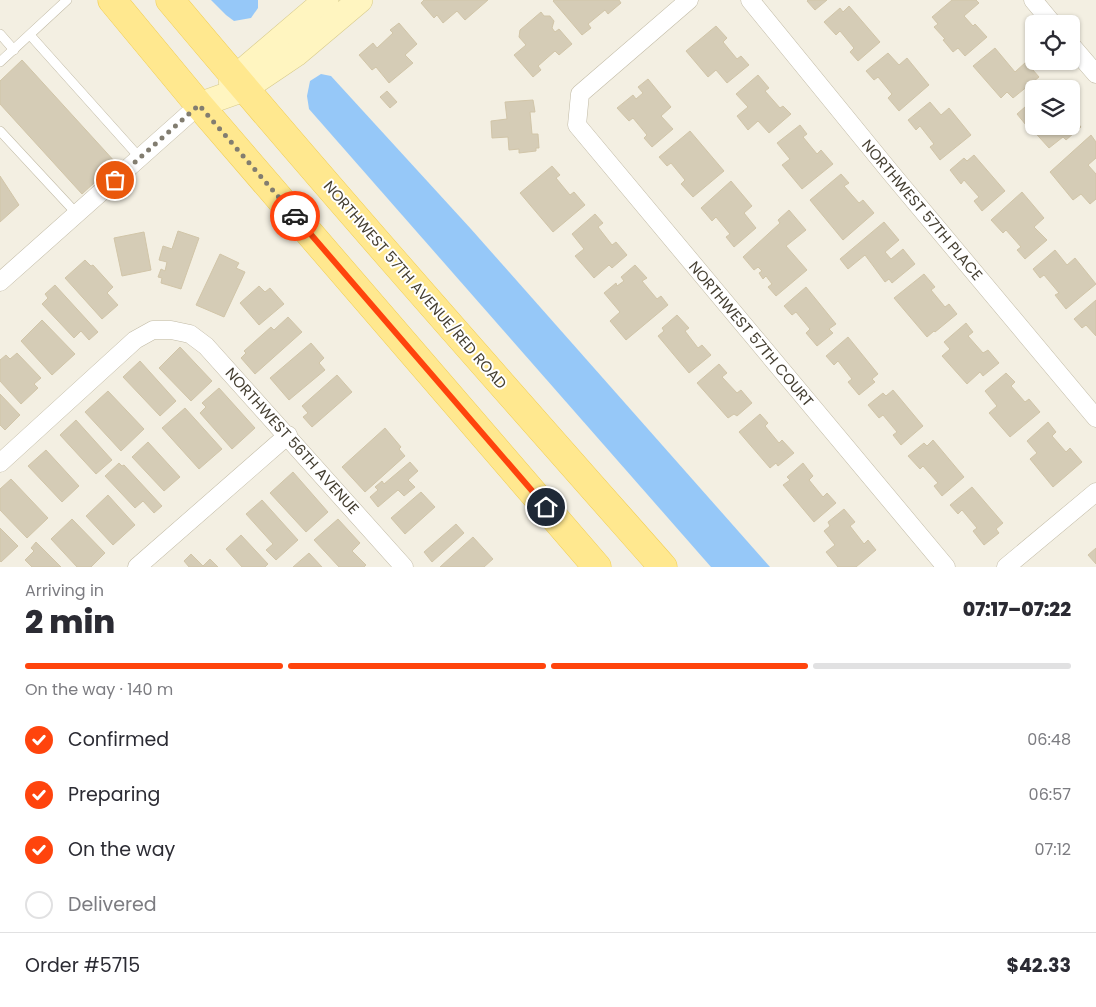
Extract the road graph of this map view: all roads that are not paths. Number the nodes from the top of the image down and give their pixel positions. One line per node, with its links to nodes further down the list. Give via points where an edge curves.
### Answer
1 (67, 0): 11 (lane)
2 (112, 0): 17 (main road)
3 (170, 0): 16 (main road, NORTHWEST 57TH AVENUE/RED ROAD)
4 (326, 0): 16 (street)
5 (360, 0): 16 (street, via 296,54)
6 (689, 0): 30 (street, NORTHWEST 57TH COURT, via 580,94 577,125)
7 (750, 0): 22 (street, NORTHWEST 57TH PLACE)
8 (1033, 0): 9 (street)
9 (1046, 15)
10 (0, 34): 12 (lane)
11 (30, 35): 12 (lane); 19 (lane)
12 (14, 50): 14 (lane)
13 (1080, 55): 15 (street)
14 (0, 62)
15 (1096, 74)
16 (240, 83): 17 (street); 29 (main road, NORTHWEST 57TH AVENUE/RED ROAD)
17 (199, 105): 19 (street); 28 (main road)
18 (0, 131): 20 (lane)
19 (140, 158): 20 (street)
20 (77, 214): 21 (street)
21 (0, 282)
22 (1096, 418)
23 (288, 435): 24 (street, NORTHWEST 56TH AVENUE, via 206,346 190,334 153,330 135,340); 26 (street); 27 (street, NORTHWEST 56TH AVENUE)
24 (0, 463)
25 (1096, 492): 31 (street)
26 (137, 567)
27 (404, 567)
28 (597, 567)
29 (662, 567)
30 (946, 567)
31 (1006, 567)

